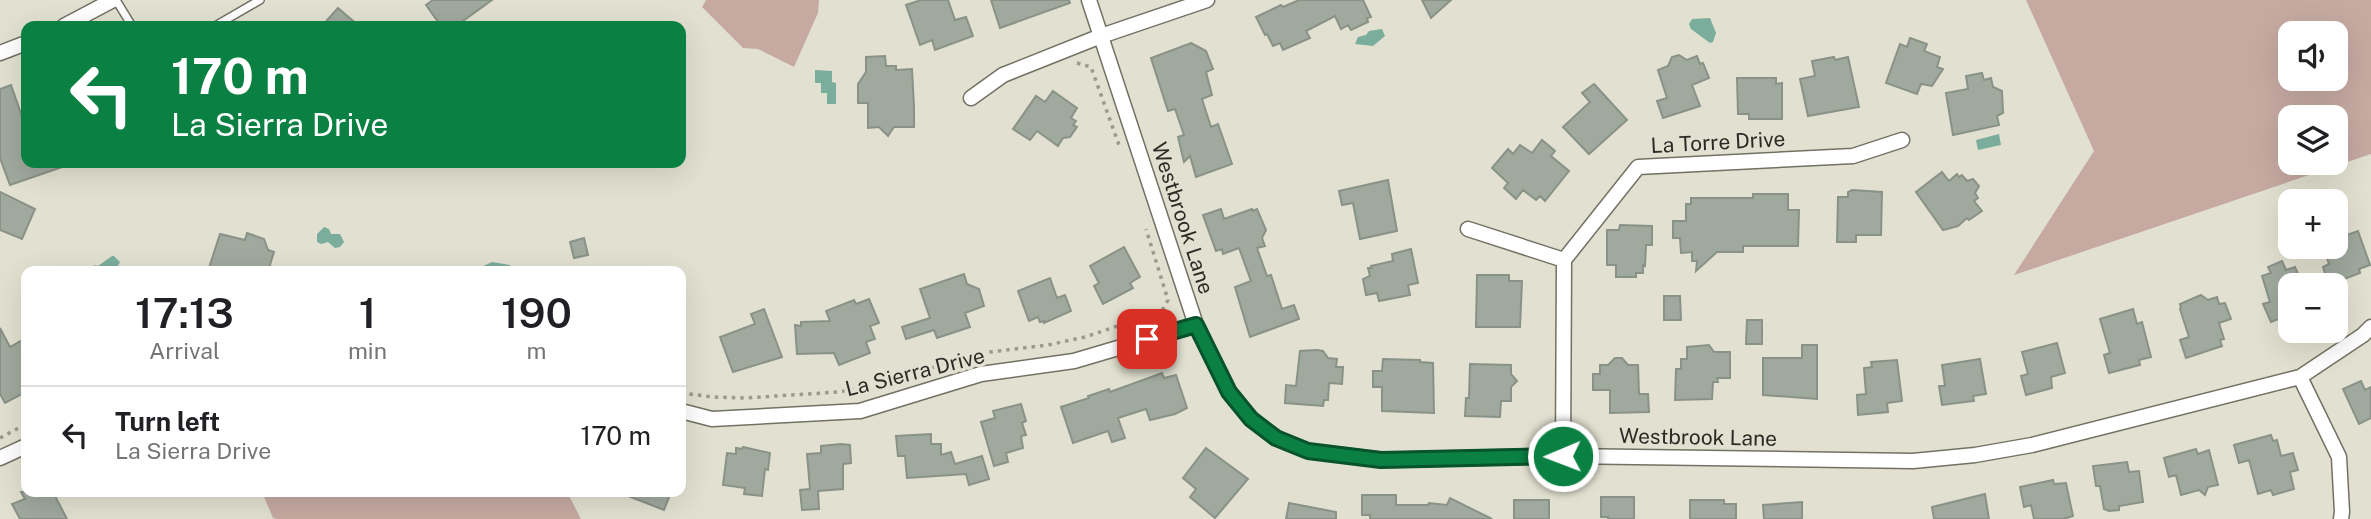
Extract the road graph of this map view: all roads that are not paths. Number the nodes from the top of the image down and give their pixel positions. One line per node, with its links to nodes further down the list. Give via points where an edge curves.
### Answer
1 (115, 0): 5 (street); 6 (lane)
2 (260, 0): 7 (lane)
3 (1089, 0): 8 (street, Westbrook Lane)
4 (1207, 0): 8 (street)
5 (74, 21)
6 (129, 21)
7 (224, 21)
8 (1101, 36): 11 (street, via 1003,75); 15 (street, Westbrook Lane)
9 (21, 45): 10 (street)
10 (0, 53)
11 (971, 98)
12 (1902, 140): 14 (street, La Torre Drive, via 1853,156 1638,167)
13 (1468, 229): 14 (street)
14 (1564, 260): 20 (street)
15 (1196, 325): 18 (street, La Sierra Drive, via 1074,361 981,374 860,411 712,419); 20 (street, Westbrook Lane, via 1229,392 1251,419 1276,438 1308,451 1381,460)
16 (2371, 327): 17 (street, Westbrook Lane)
17 (2300, 377): 20 (street, Westbrook Lane, via 2032,445 1975,455 1913,461); 22 (street, via 2339,457)
18 (686, 412)
19 (21, 448): 21 (street)
20 (1563, 456)
21 (0, 458)
22 (2340, 519)

